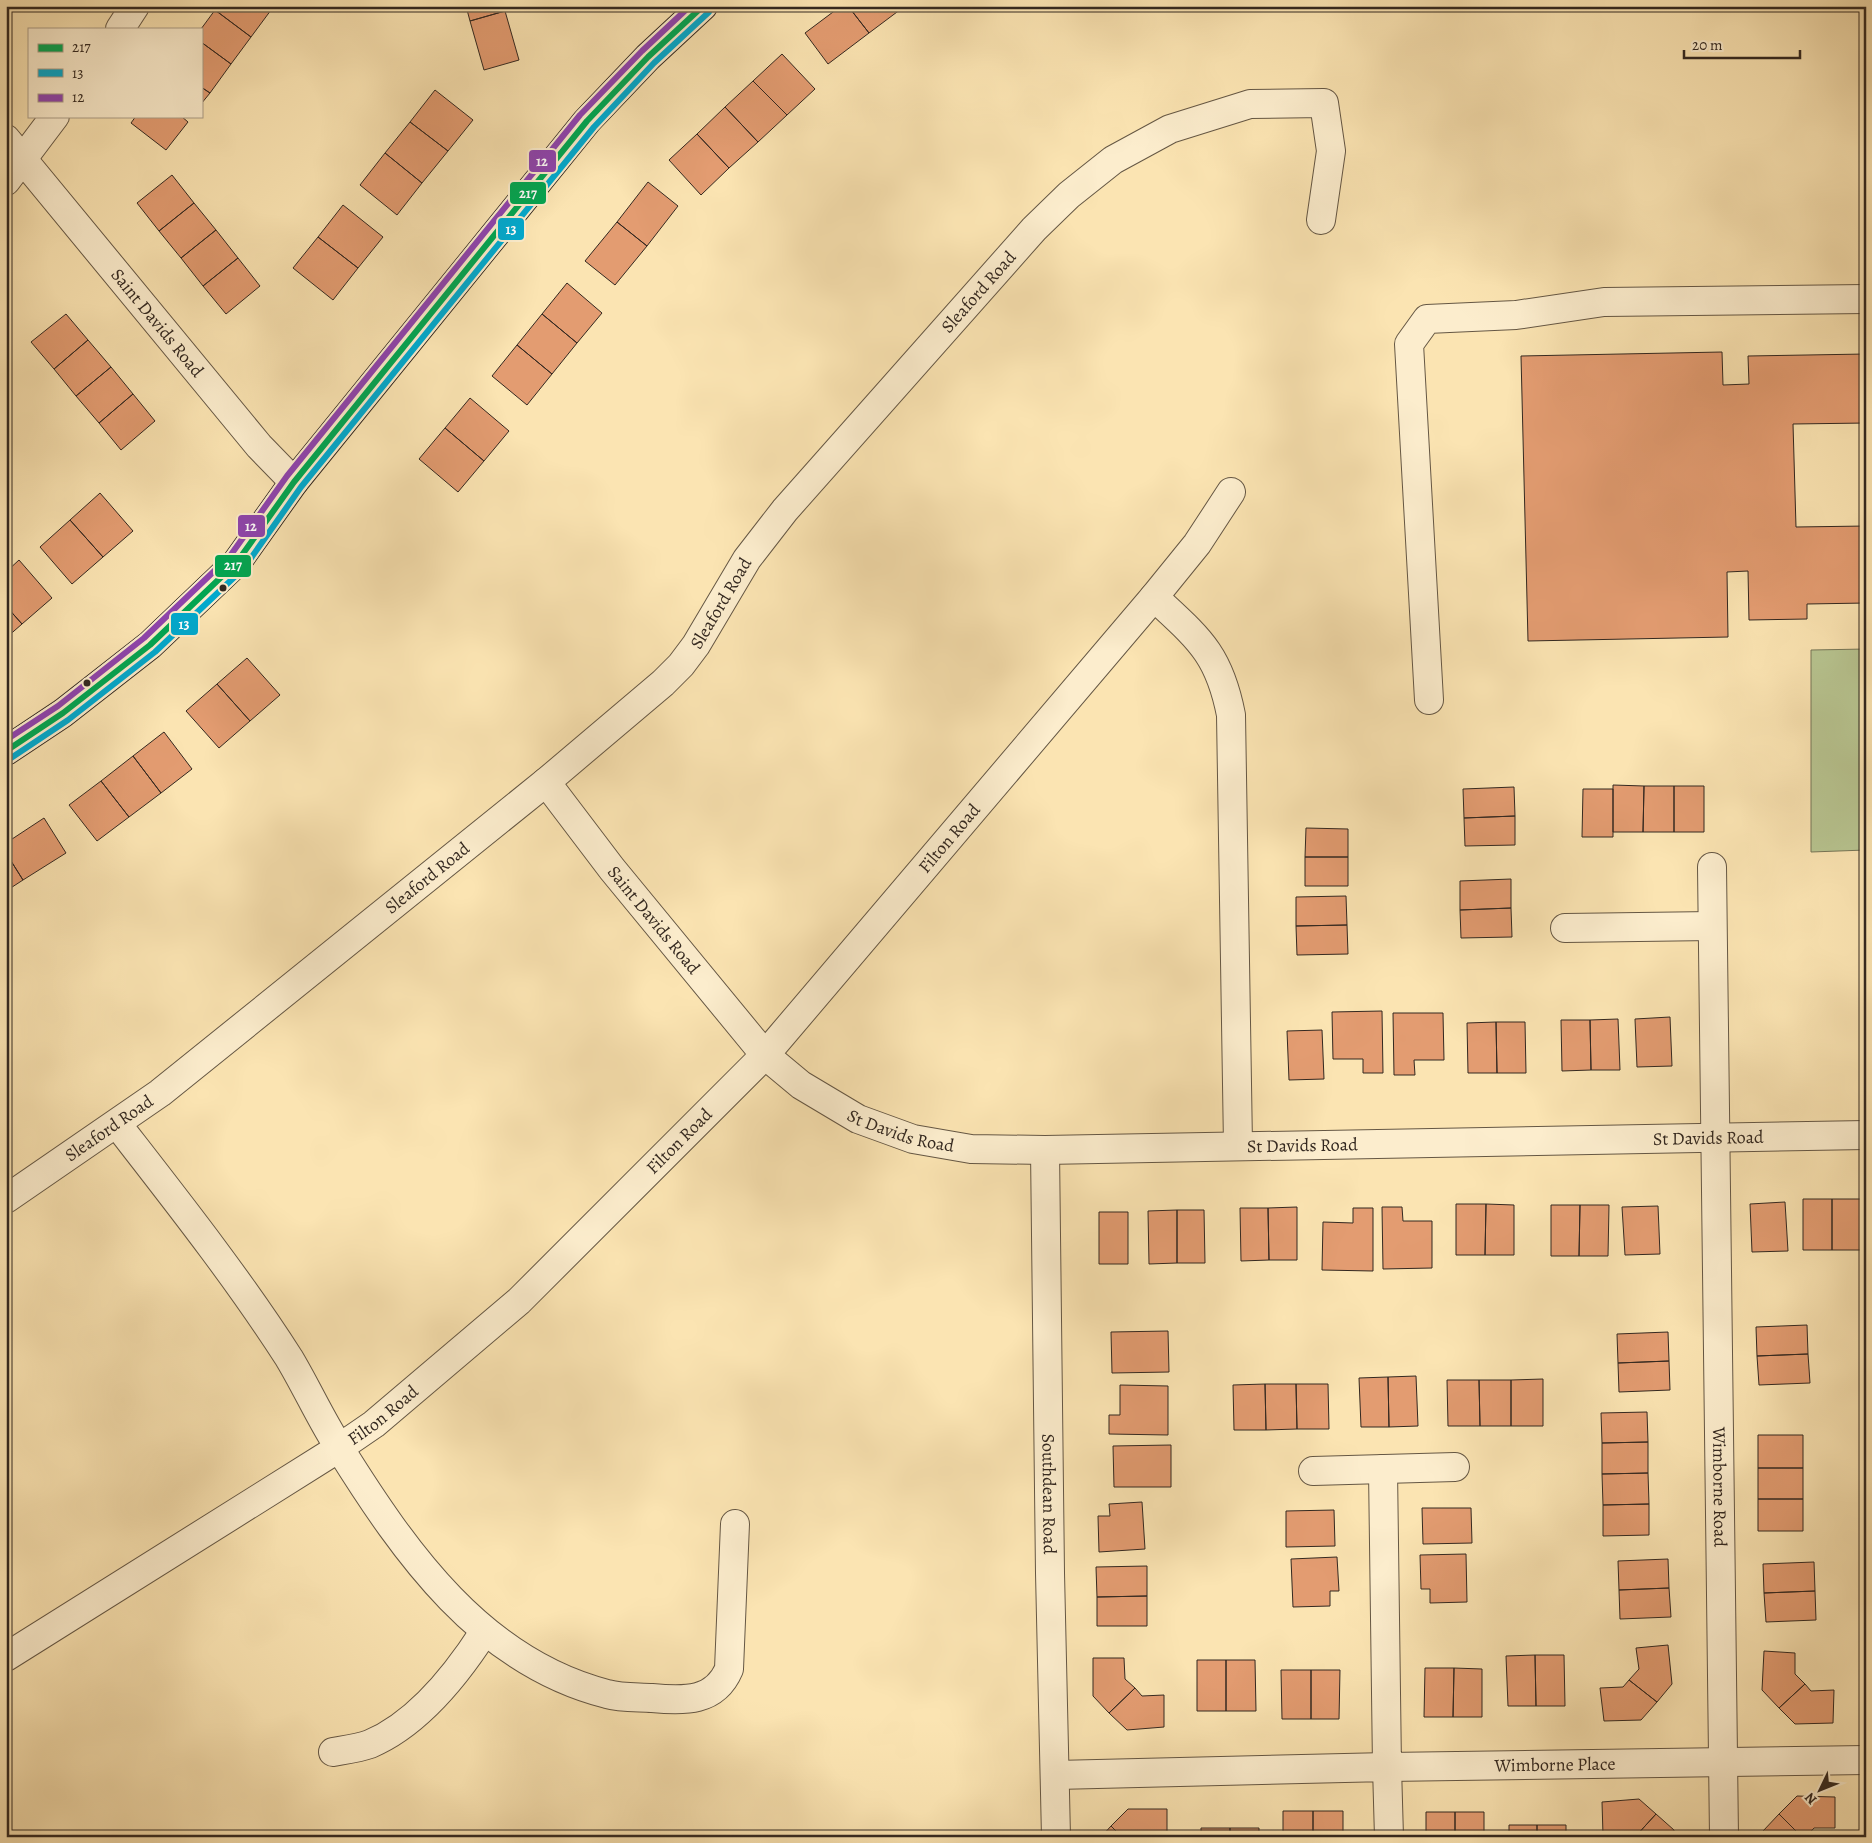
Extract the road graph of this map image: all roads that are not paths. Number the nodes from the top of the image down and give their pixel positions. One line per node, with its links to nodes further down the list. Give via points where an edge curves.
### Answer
1 (135, 6): 3 (street)
2 (703, 6): 10 (street, via 587,121)
3 (121, 28)
4 (54, 118): 6 (street)
5 (6, 139): 6 (street, Saint Davids Road)
6 (24, 159): 7 (street); 10 (street, Saint Davids Road, via 259,446)
7 (6, 180)
8 (1321, 220): 15 (street, Sleaford Road, via 1330,151 1324,103 1250,104 1170,129 1113,160 1069,195 1034,229 785,510 747,559 710,624 681,665)
9 (1866, 299): 13 (street, via 1604,302 1516,315 1427,319 1409,344)
10 (294, 482): 14 (street, via 237,562 150,645 63,713)
11 (1231, 492): 12 (street, Filton Road, via 1196,544)
12 (1154, 597): 19 (street, Filton Road); 23 (street, via 1190,630 1211,656 1221,674 1231,715)
13 (1429, 700)
14 (6, 751)
15 (546, 782): 19 (street, Saint Davids Road, via 612,869); 20 (street, Sleaford Road)
16 (1712, 867): 17 (street, Wimborne Road)
17 (1712, 926): 18 (street); 22 (street, Wimborne Road)
18 (1566, 928)
19 (765, 1055): 24 (street, St Davids Road, via 801,1085 887,1131 971,1149); 26 (street, Filton Road, via 519,1301 374,1424)
20 (117, 1124): 25 (street, Sleaford Road); 26 (street, via 208,1241 289,1359)
21 (1866, 1135): 22 (street, St Davids Road)
22 (1716, 1138): 23 (street, St Davids Road); 35 (street, Wimborne Road)
23 (1238, 1145): 24 (street, St Davids Road)
24 (1045, 1150): 37 (street, Southdean Road)
25 (6, 1198)
26 (339, 1448): 31 (street, via 409,1553); 32 (street, Filton Road)
27 (1456, 1467): 28 (street)
28 (1383, 1469): 29 (street); 36 (street)
29 (1313, 1471)
30 (735, 1524): 31 (street, via 729,1668 723,1683 714,1692 696,1698 660,1699 608,1694 562,1678 523,1659)
31 (484, 1632): 33 (street, via 449,1681 402,1724 370,1744)
32 (6, 1657)
33 (332, 1752)
34 (1866, 1760): 35 (street, Wimborne Place)
35 (1725, 1762): 36 (street, Wimborne Place); 40 (street, Wimborne Road)
36 (1387, 1767): 37 (street, Wimborne Place); 39 (street)
37 (1056, 1775): 38 (street, Southdean Road)
38 (1056, 1837)
39 (1389, 1837)
40 (1724, 1837)

